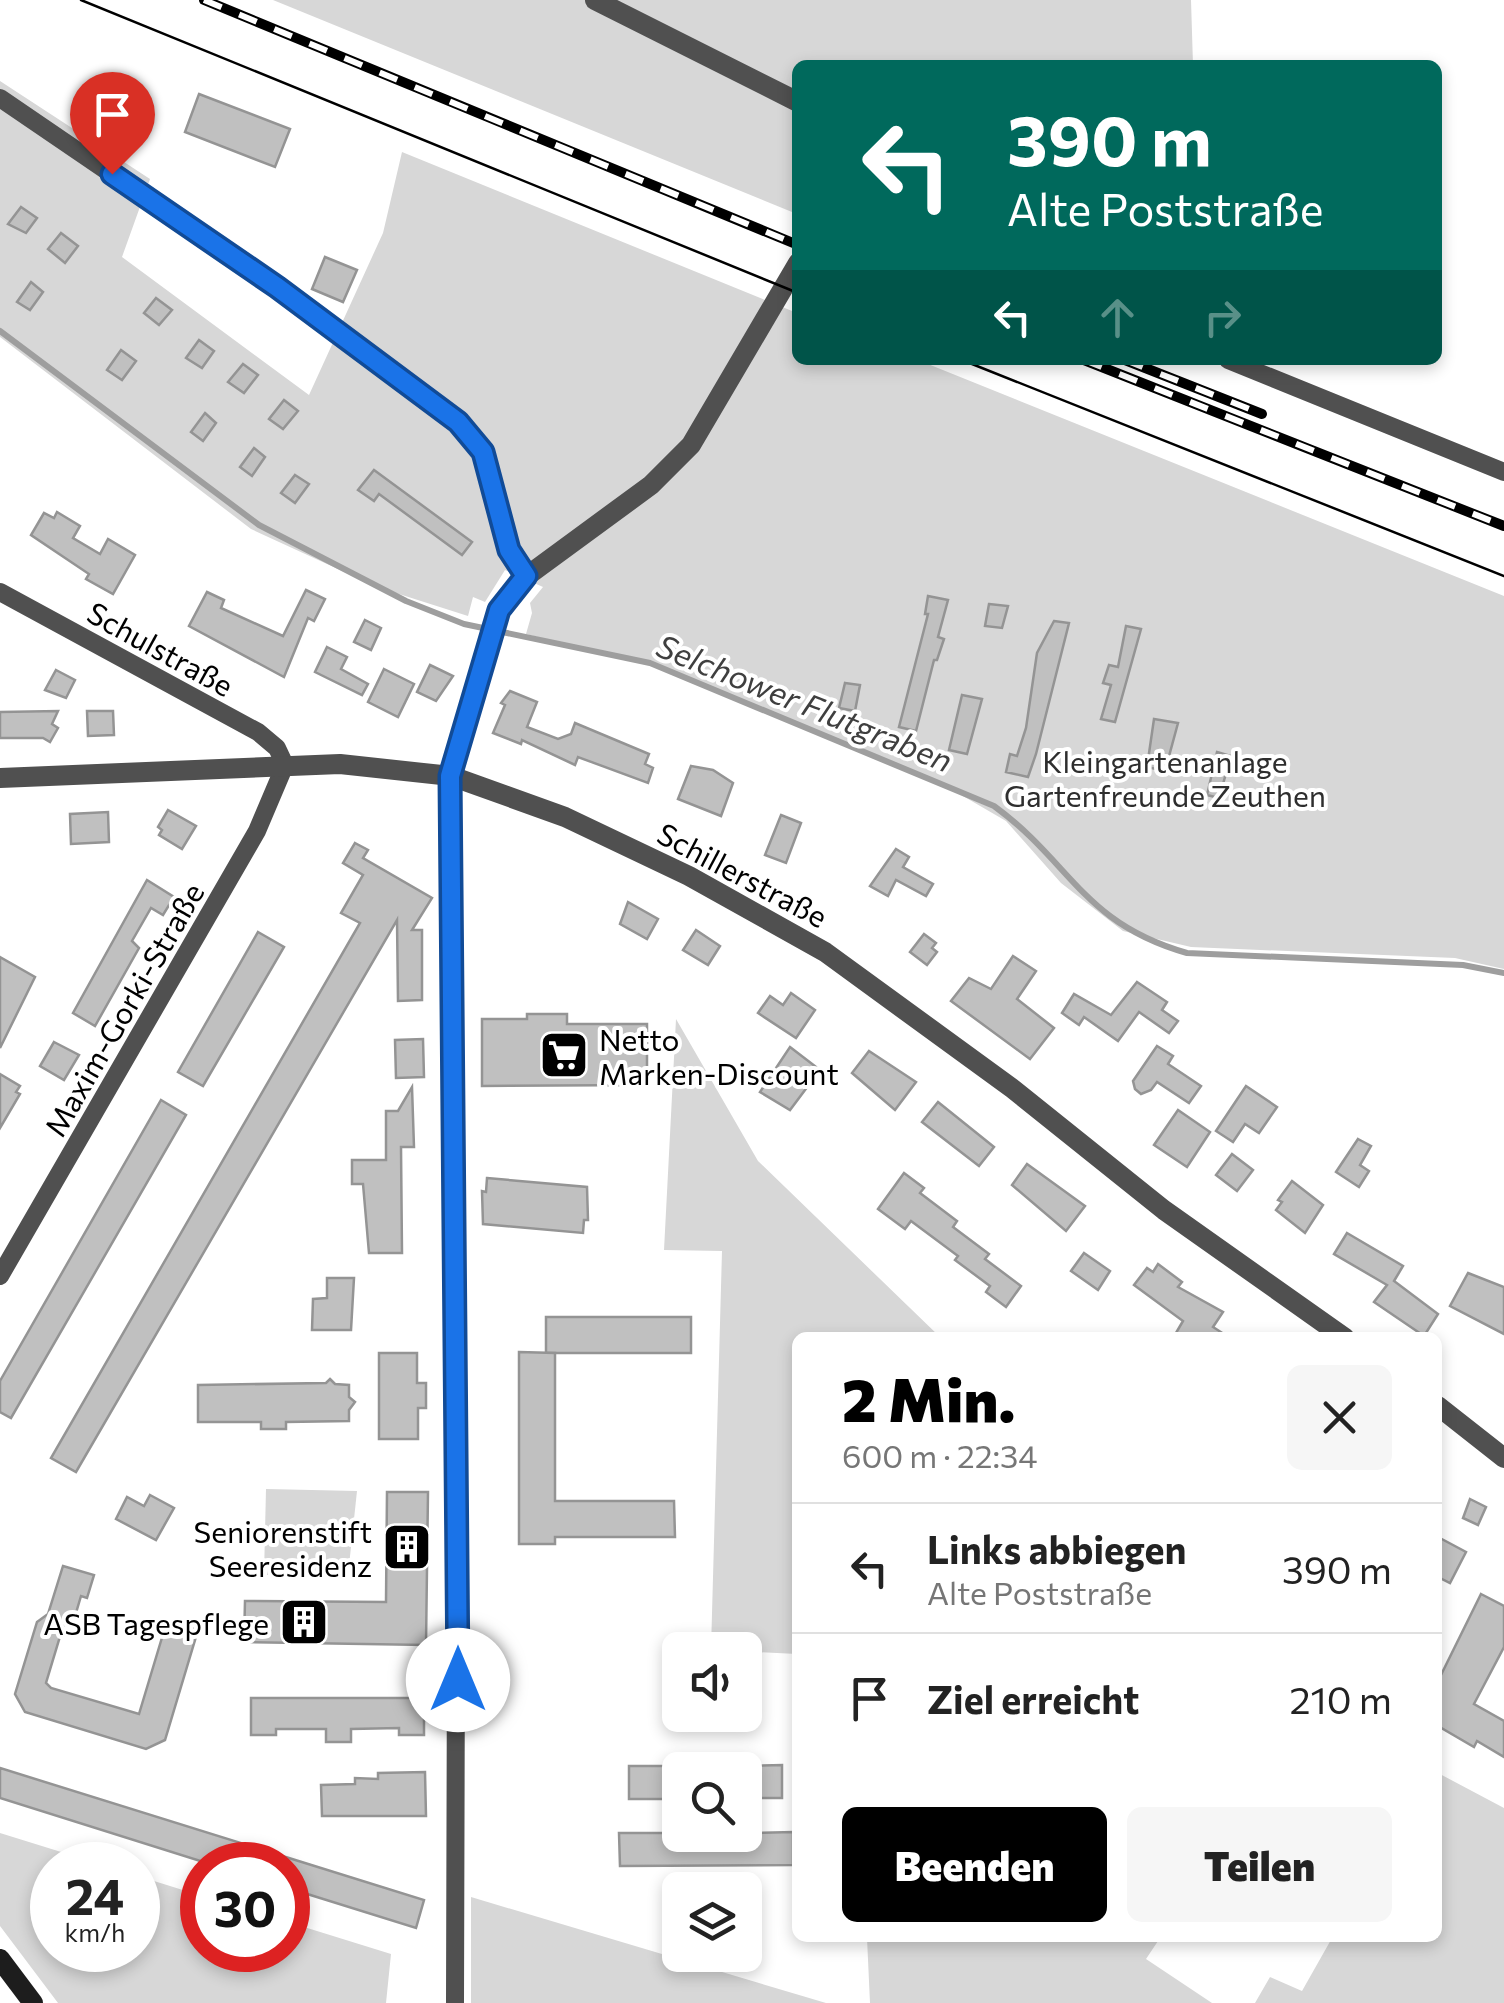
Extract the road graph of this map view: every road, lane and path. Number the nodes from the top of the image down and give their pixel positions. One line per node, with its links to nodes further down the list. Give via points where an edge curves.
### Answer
1 (595, 0): 3 (street)
2 (0, 98): 7 (street, via 277,287 458,422 483,452 509,550)
3 (792, 99)
4 (792, 273): 7 (street, via 682,455)
5 (1240, 365): 6 (street)
6 (1504, 472)
7 (526, 576): 10 (street, via 499,610)
8 (0, 592): 9 (street, Schulstraße, via 258,732)
9 (285, 765): 10 (street, Schillerstraße); 11 (street, Schillerstraße); 12 (street, Maxim-Gorki-Straße, via 262,822)
10 (450, 776): 13 (street, Schillerstraße, via 589,827 825,952); 18 (street, via 458,1276)
11 (0, 778)
12 (0, 1276)
13 (1337, 1332)
14 (1442, 1409): 15 (street)
15 (1504, 1458)
16 (0, 1959): 17 (main road)
17 (33, 2003)
18 (454, 2003)

